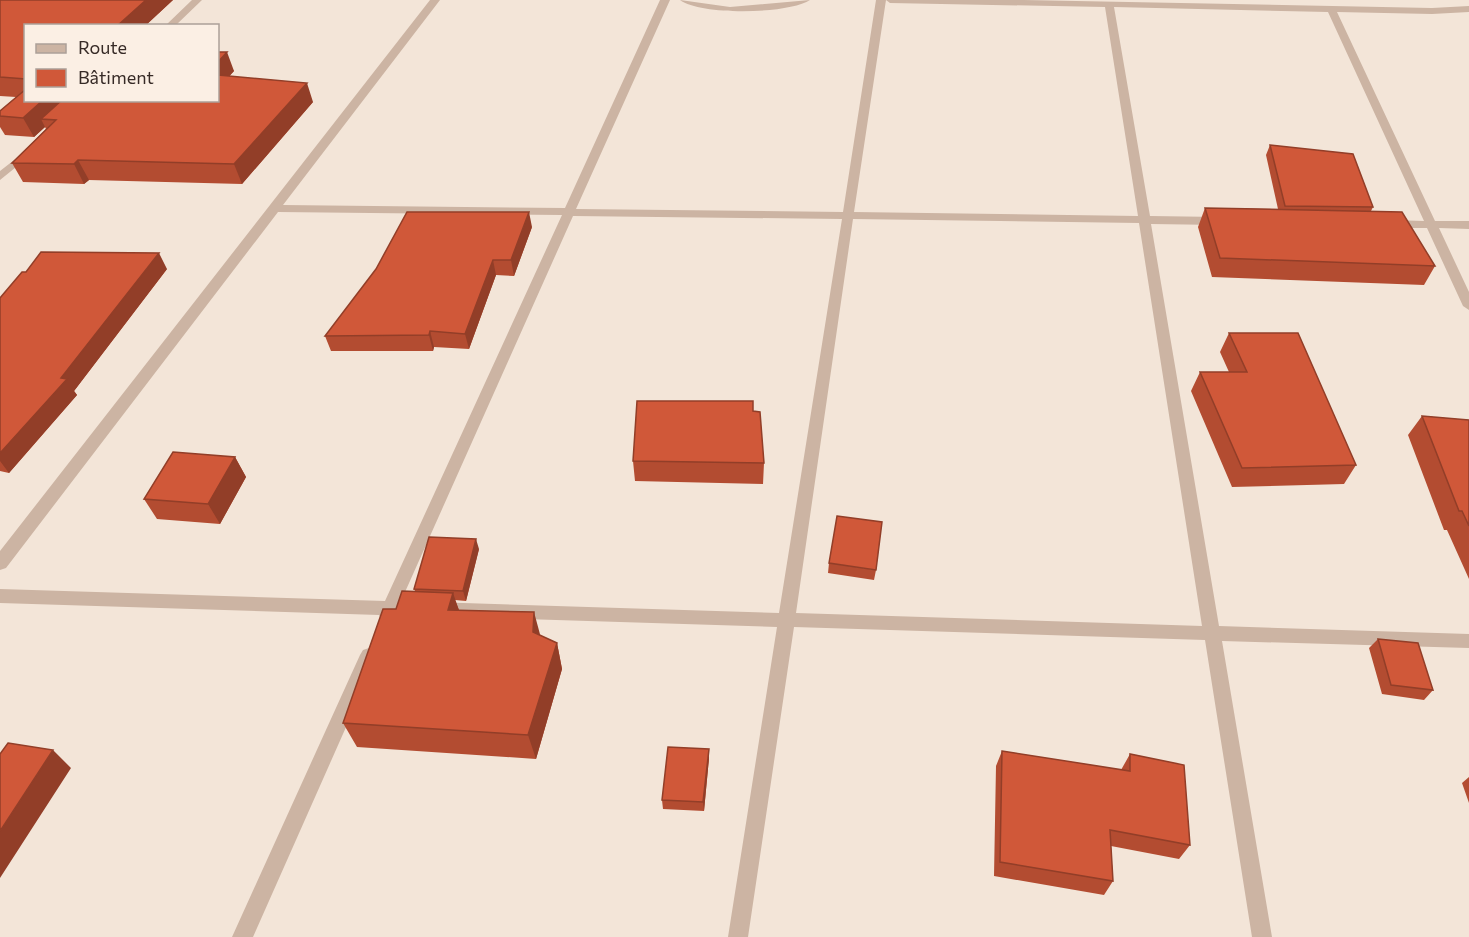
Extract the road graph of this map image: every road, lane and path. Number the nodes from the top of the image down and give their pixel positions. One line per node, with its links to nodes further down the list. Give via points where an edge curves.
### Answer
1 (197, 0): 12 (street)
2 (435, 0): 15 (street)
3 (664, 0): 16 (street)
4 (684, 0): 5 (street, via 721,10 748,10)
5 (805, 0)
6 (881, 0): 17 (street)
7 (890, 0): 9 (street)
8 (1192, 3): 9 (street); 10 (street)
9 (1109, 4): 18 (street)
10 (1330, 9): 11 (street); 21 (street)
11 (1469, 9)
12 (171, 24)
13 (34, 147): 14 (street)
14 (0, 177)
15 (275, 208): 16 (street); 24 (street)
16 (569, 212): 17 (street); 26 (street)
17 (848, 216): 18 (street); 27 (street)
18 (1144, 220): 19 (street); 28 (street)
19 (1228, 221)
20 (1383, 224): 21 (street)
21 (1431, 224): 22 (street); 23 (street)
22 (1469, 225)
23 (1469, 306)
24 (0, 563)
25 (0, 596): 26 (street)
26 (390, 608): 27 (street); 30 (street)
27 (786, 619): 28 (street); 31 (street)
28 (1212, 633): 29 (street); 32 (street)
29 (1469, 641)
30 (242, 937)
31 (738, 937)
32 (1262, 937)

